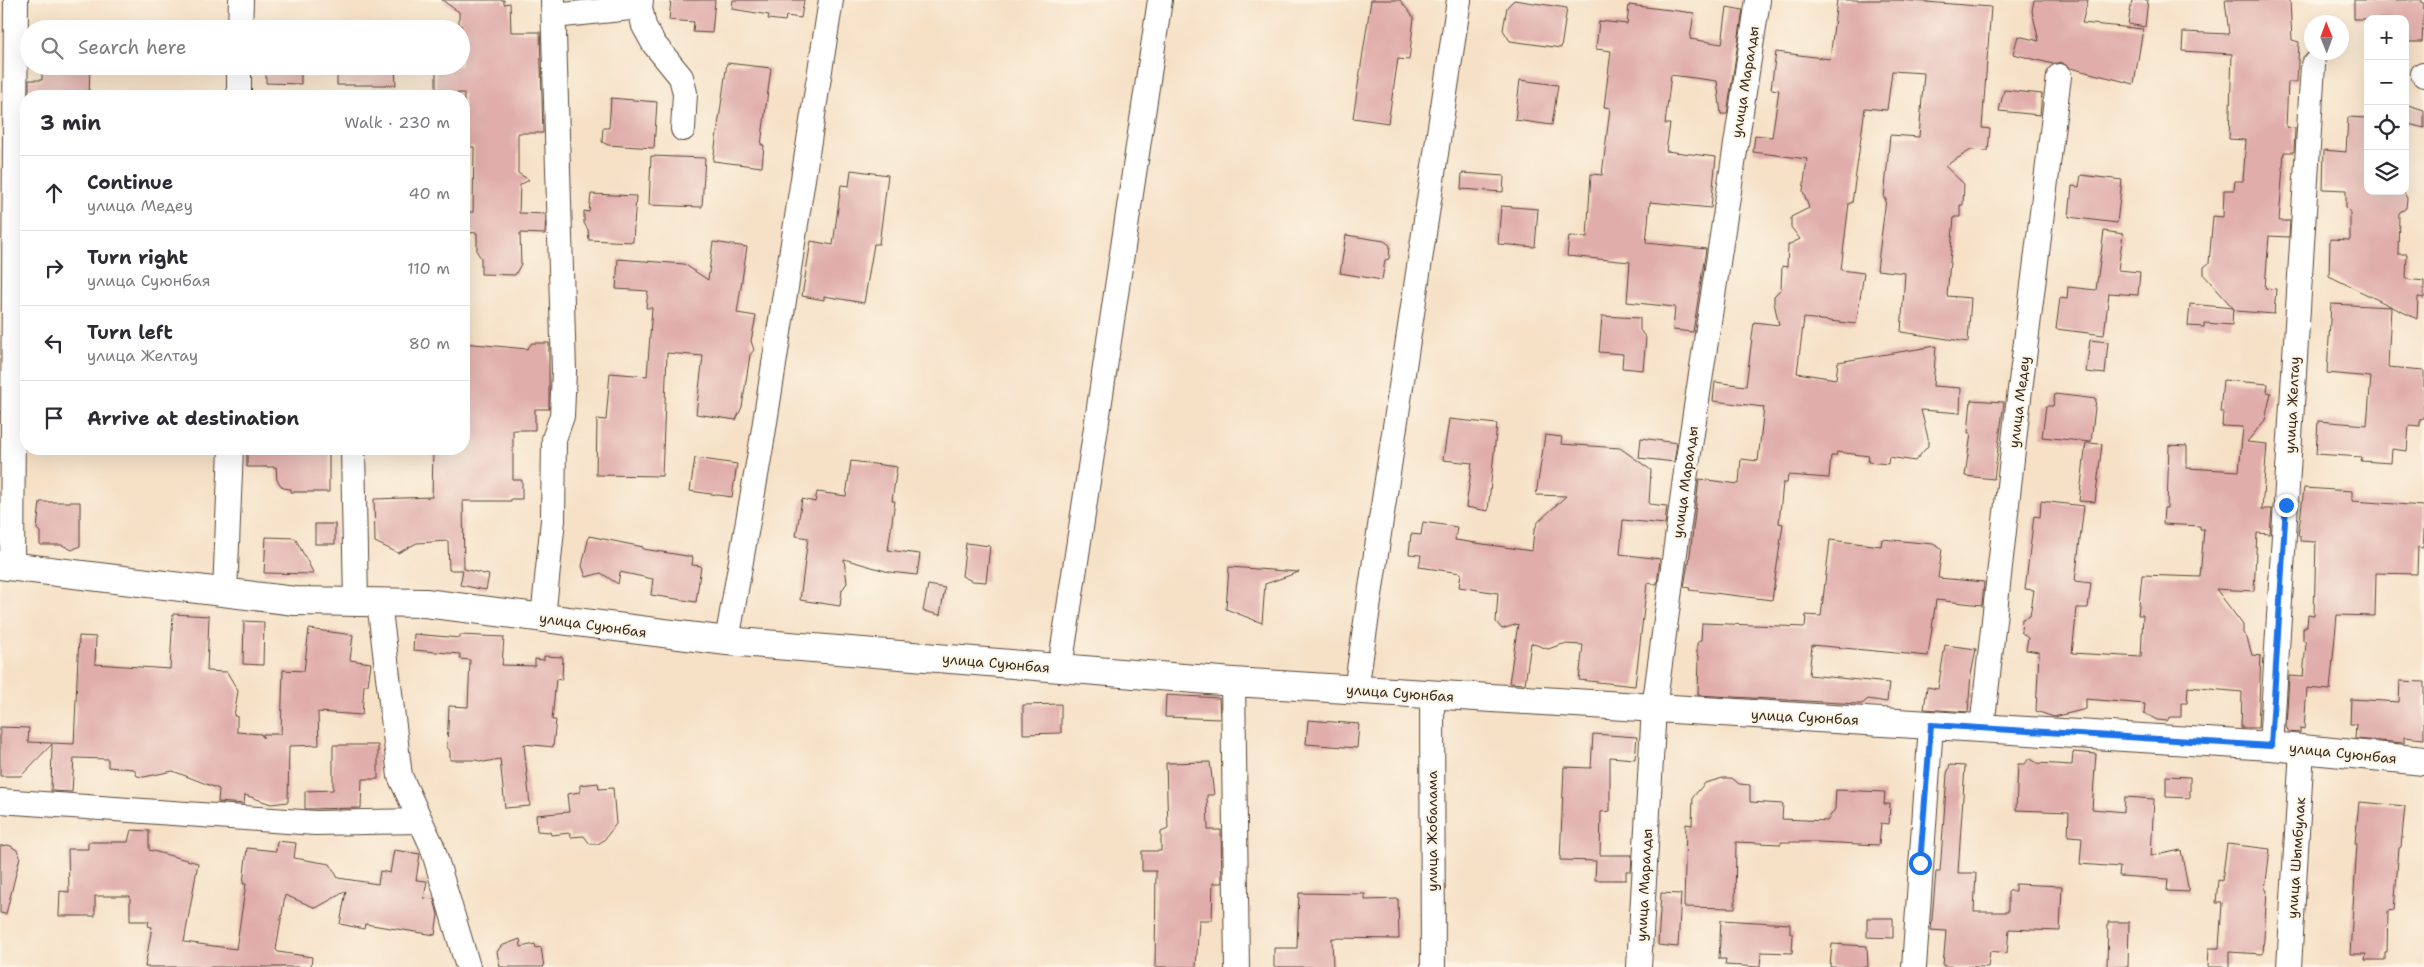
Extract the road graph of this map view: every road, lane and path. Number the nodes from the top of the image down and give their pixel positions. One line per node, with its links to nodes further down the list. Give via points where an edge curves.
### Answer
1 (16, 0): 17 (street)
2 (241, 0): 9 (street)
3 (831, 0): 21 (street)
4 (1160, 0): 22 (street)
5 (1459, 0): 24 (street)
6 (1758, 0): 26 (street, улица Маралды, via 1685,479)
7 (641, 3): 8 (street); 14 (street, via 644,26 681,77 685,93)
8 (554, 8): 20 (street, via 564,371 562,416 554,439 553,520)
9 (240, 20)
10 (2313, 65): 29 (street, улица Желтау)
11 (239, 75): 13 (street)
12 (2059, 76): 28 (street, улица Медеу)
13 (239, 90)
14 (683, 129)
15 (231, 455): 18 (street)
16 (354, 455): 19 (street)
17 (6, 566): 18 (street, улица Суюнбая)
18 (224, 592): 19 (street, улица Суюнбая, via 295,601)
19 (367, 602): 20 (street, улица Суюнбая, via 425,603); 33 (street, via 400,776)
20 (543, 618): 21 (street, улица Суюнбая)
21 (727, 641): 22 (street, улица Суюнбая)
22 (1060, 668): 23 (street, улица Суюнбая)
23 (1233, 682): 24 (street, улица Суюнбая); 35 (street)
24 (1356, 690): 25 (street, улица Суюнбая)
25 (1432, 695): 26 (street, улица Суюнбая); 36 (street, улица Жобалама)
26 (1654, 708): 27 (street, улица Суюнбая); 37 (street, улица Маралды)
27 (1931, 725): 28 (street, улица Суюнбая); 38 (street)
28 (1982, 728): 29 (street, улица Суюнбая)
29 (2271, 746): 30 (street, улица Суюнбая)
30 (2302, 749): 31 (street, улица Суюнбая); 39 (street, улица Шымбулак)
31 (2424, 760)
32 (0, 801): 33 (street, via 315,823)
33 (419, 820): 34 (street, via 432,846)
34 (468, 967)
35 (1237, 967)
36 (1433, 967)
37 (1639, 967)
38 (1914, 967)
39 (2289, 967)

